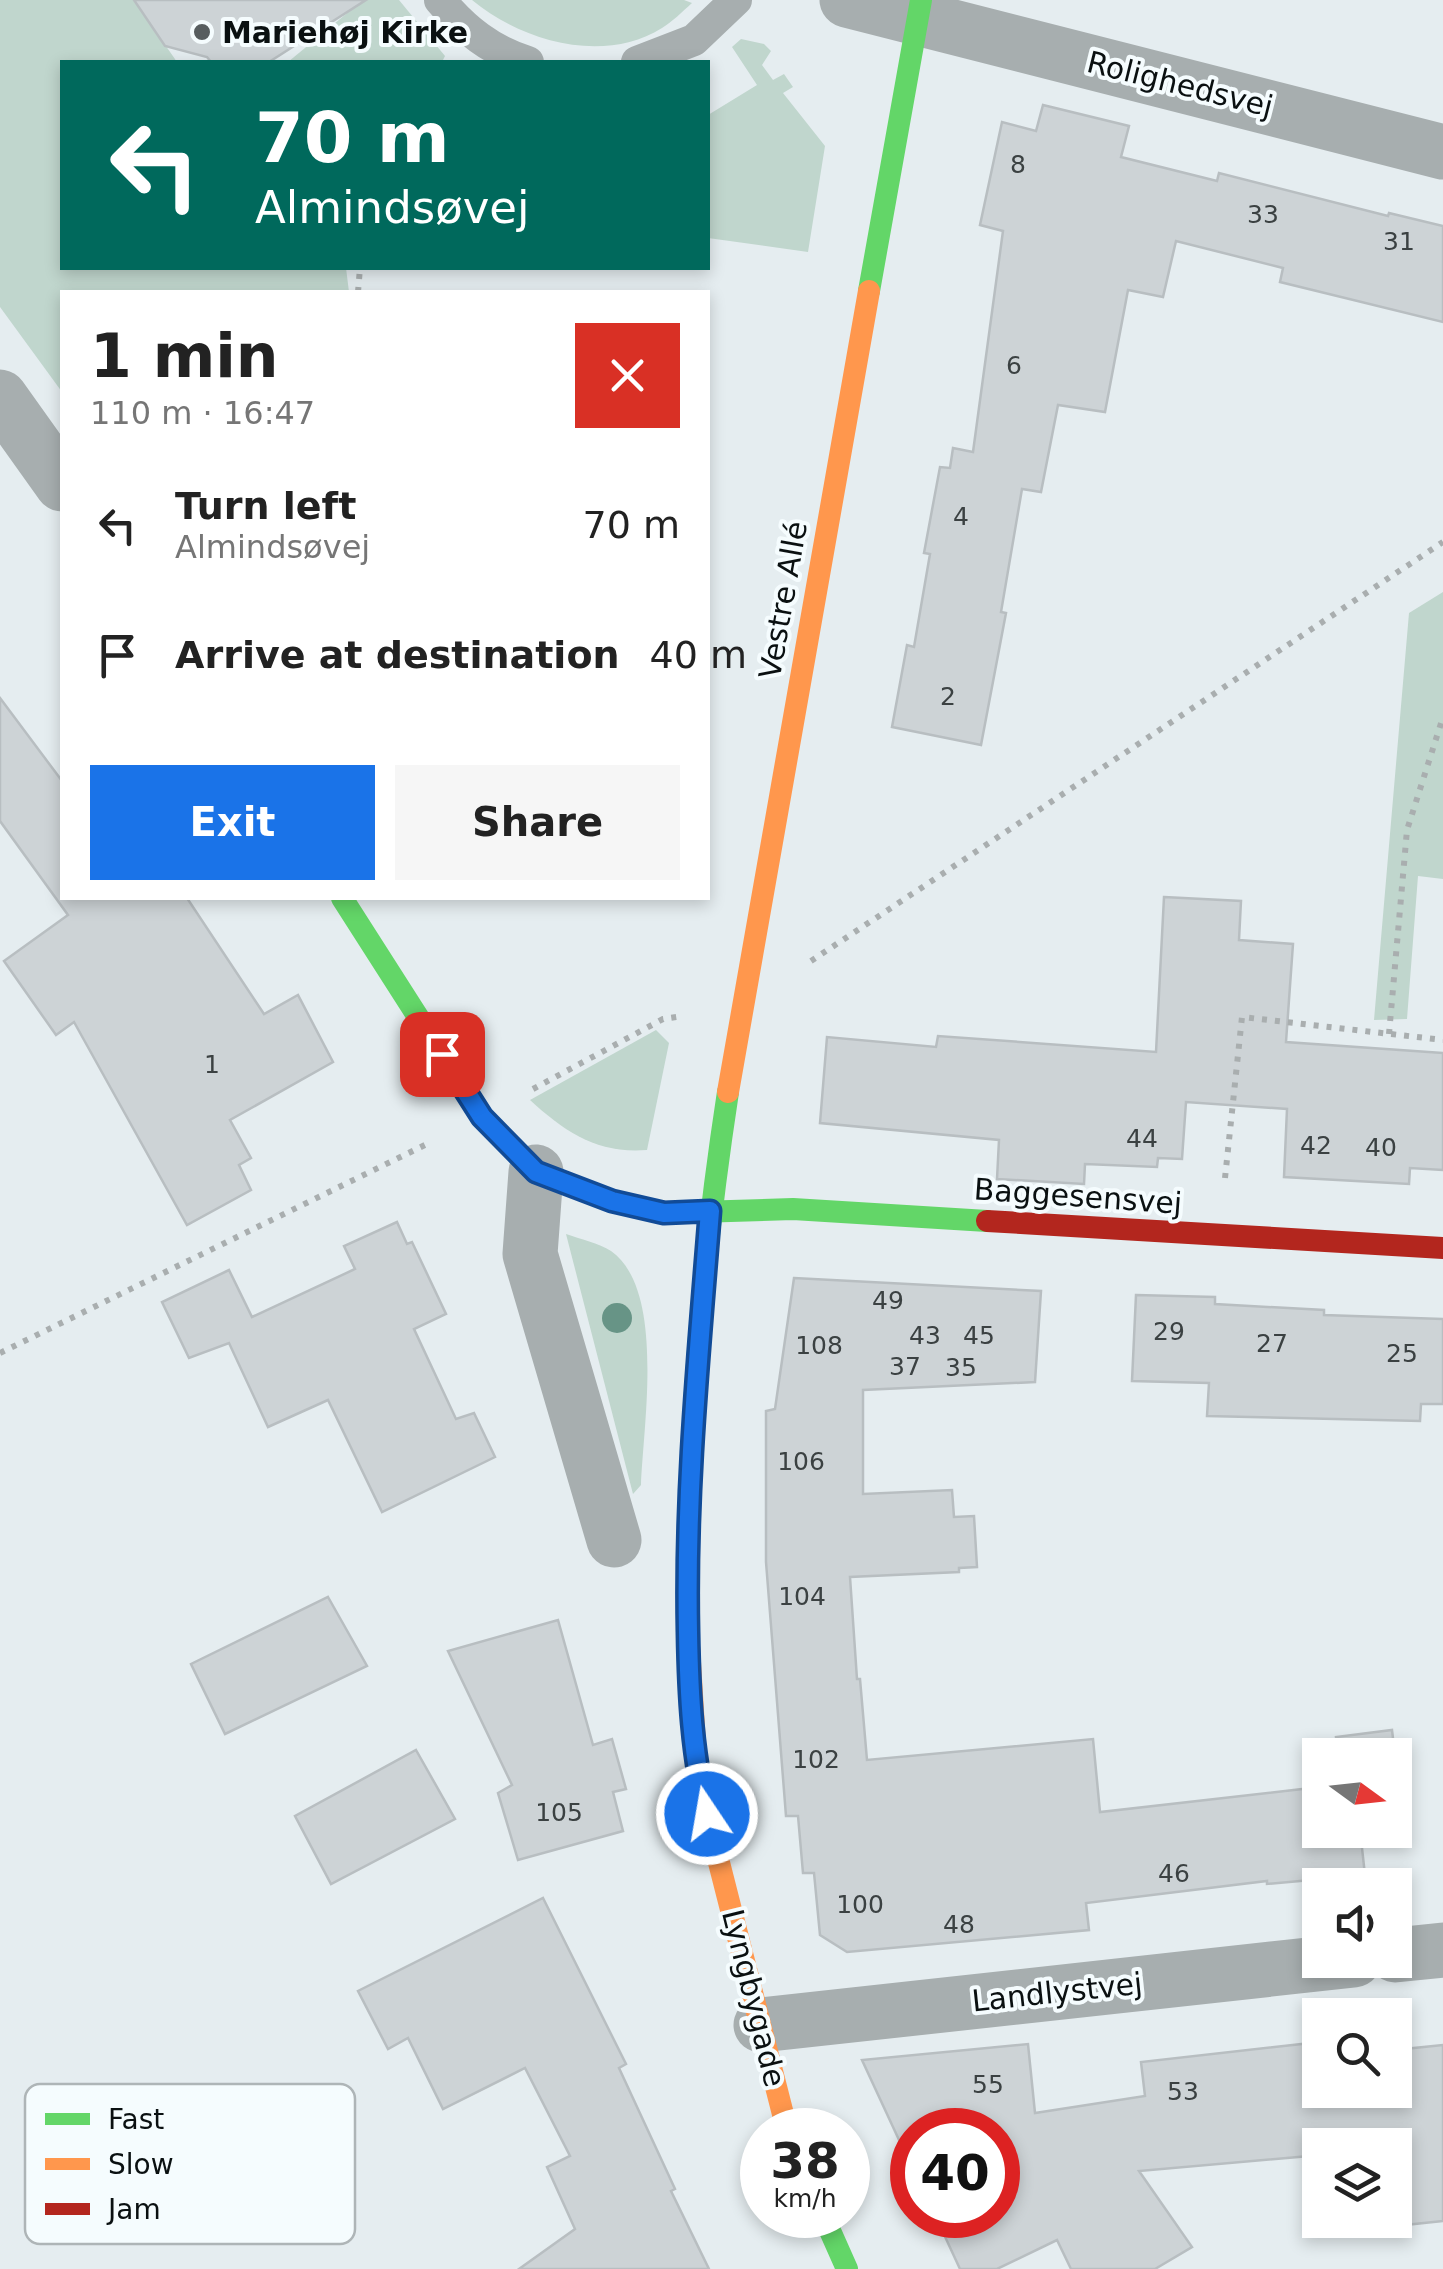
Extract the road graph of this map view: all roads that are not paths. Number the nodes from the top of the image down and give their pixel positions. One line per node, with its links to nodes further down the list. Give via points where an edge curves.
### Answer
1 (440, 0): 5 (lane, via 462,28)
2 (736, 0): 6 (lane, via 694,40)
3 (847, 0): 4 (street, Rolighedsvej)
4 (919, 9): 7 (street, Rolighedsvej); 12 (street, Vestre Allé)
5 (520, 60)
6 (641, 60)
7 (1443, 152)
8 (0, 397): 9 (street)
9 (60, 481)
10 (343, 900): 11 (street, via 482,1117)
11 (536, 1172): 12 (street, Baggesensvej, via 664,1213); 14 (street, via 530,1254)
12 (710, 1211): 13 (street, Baggesensvej, via 793,1208); 18 (street, Lyngbygade, via 687,1566 689,1667 697,1776)
13 (1443, 1248)
14 (614, 1540)
15 (1443, 1950): 16 (street)
16 (1412, 1954)
17 (1302, 1966): 18 (street, Landlystvej)
18 (761, 2025): 19 (street, Lyngbygade)
19 (782, 2108)
20 (833, 2238): 21 (street)
21 (846, 2269)

